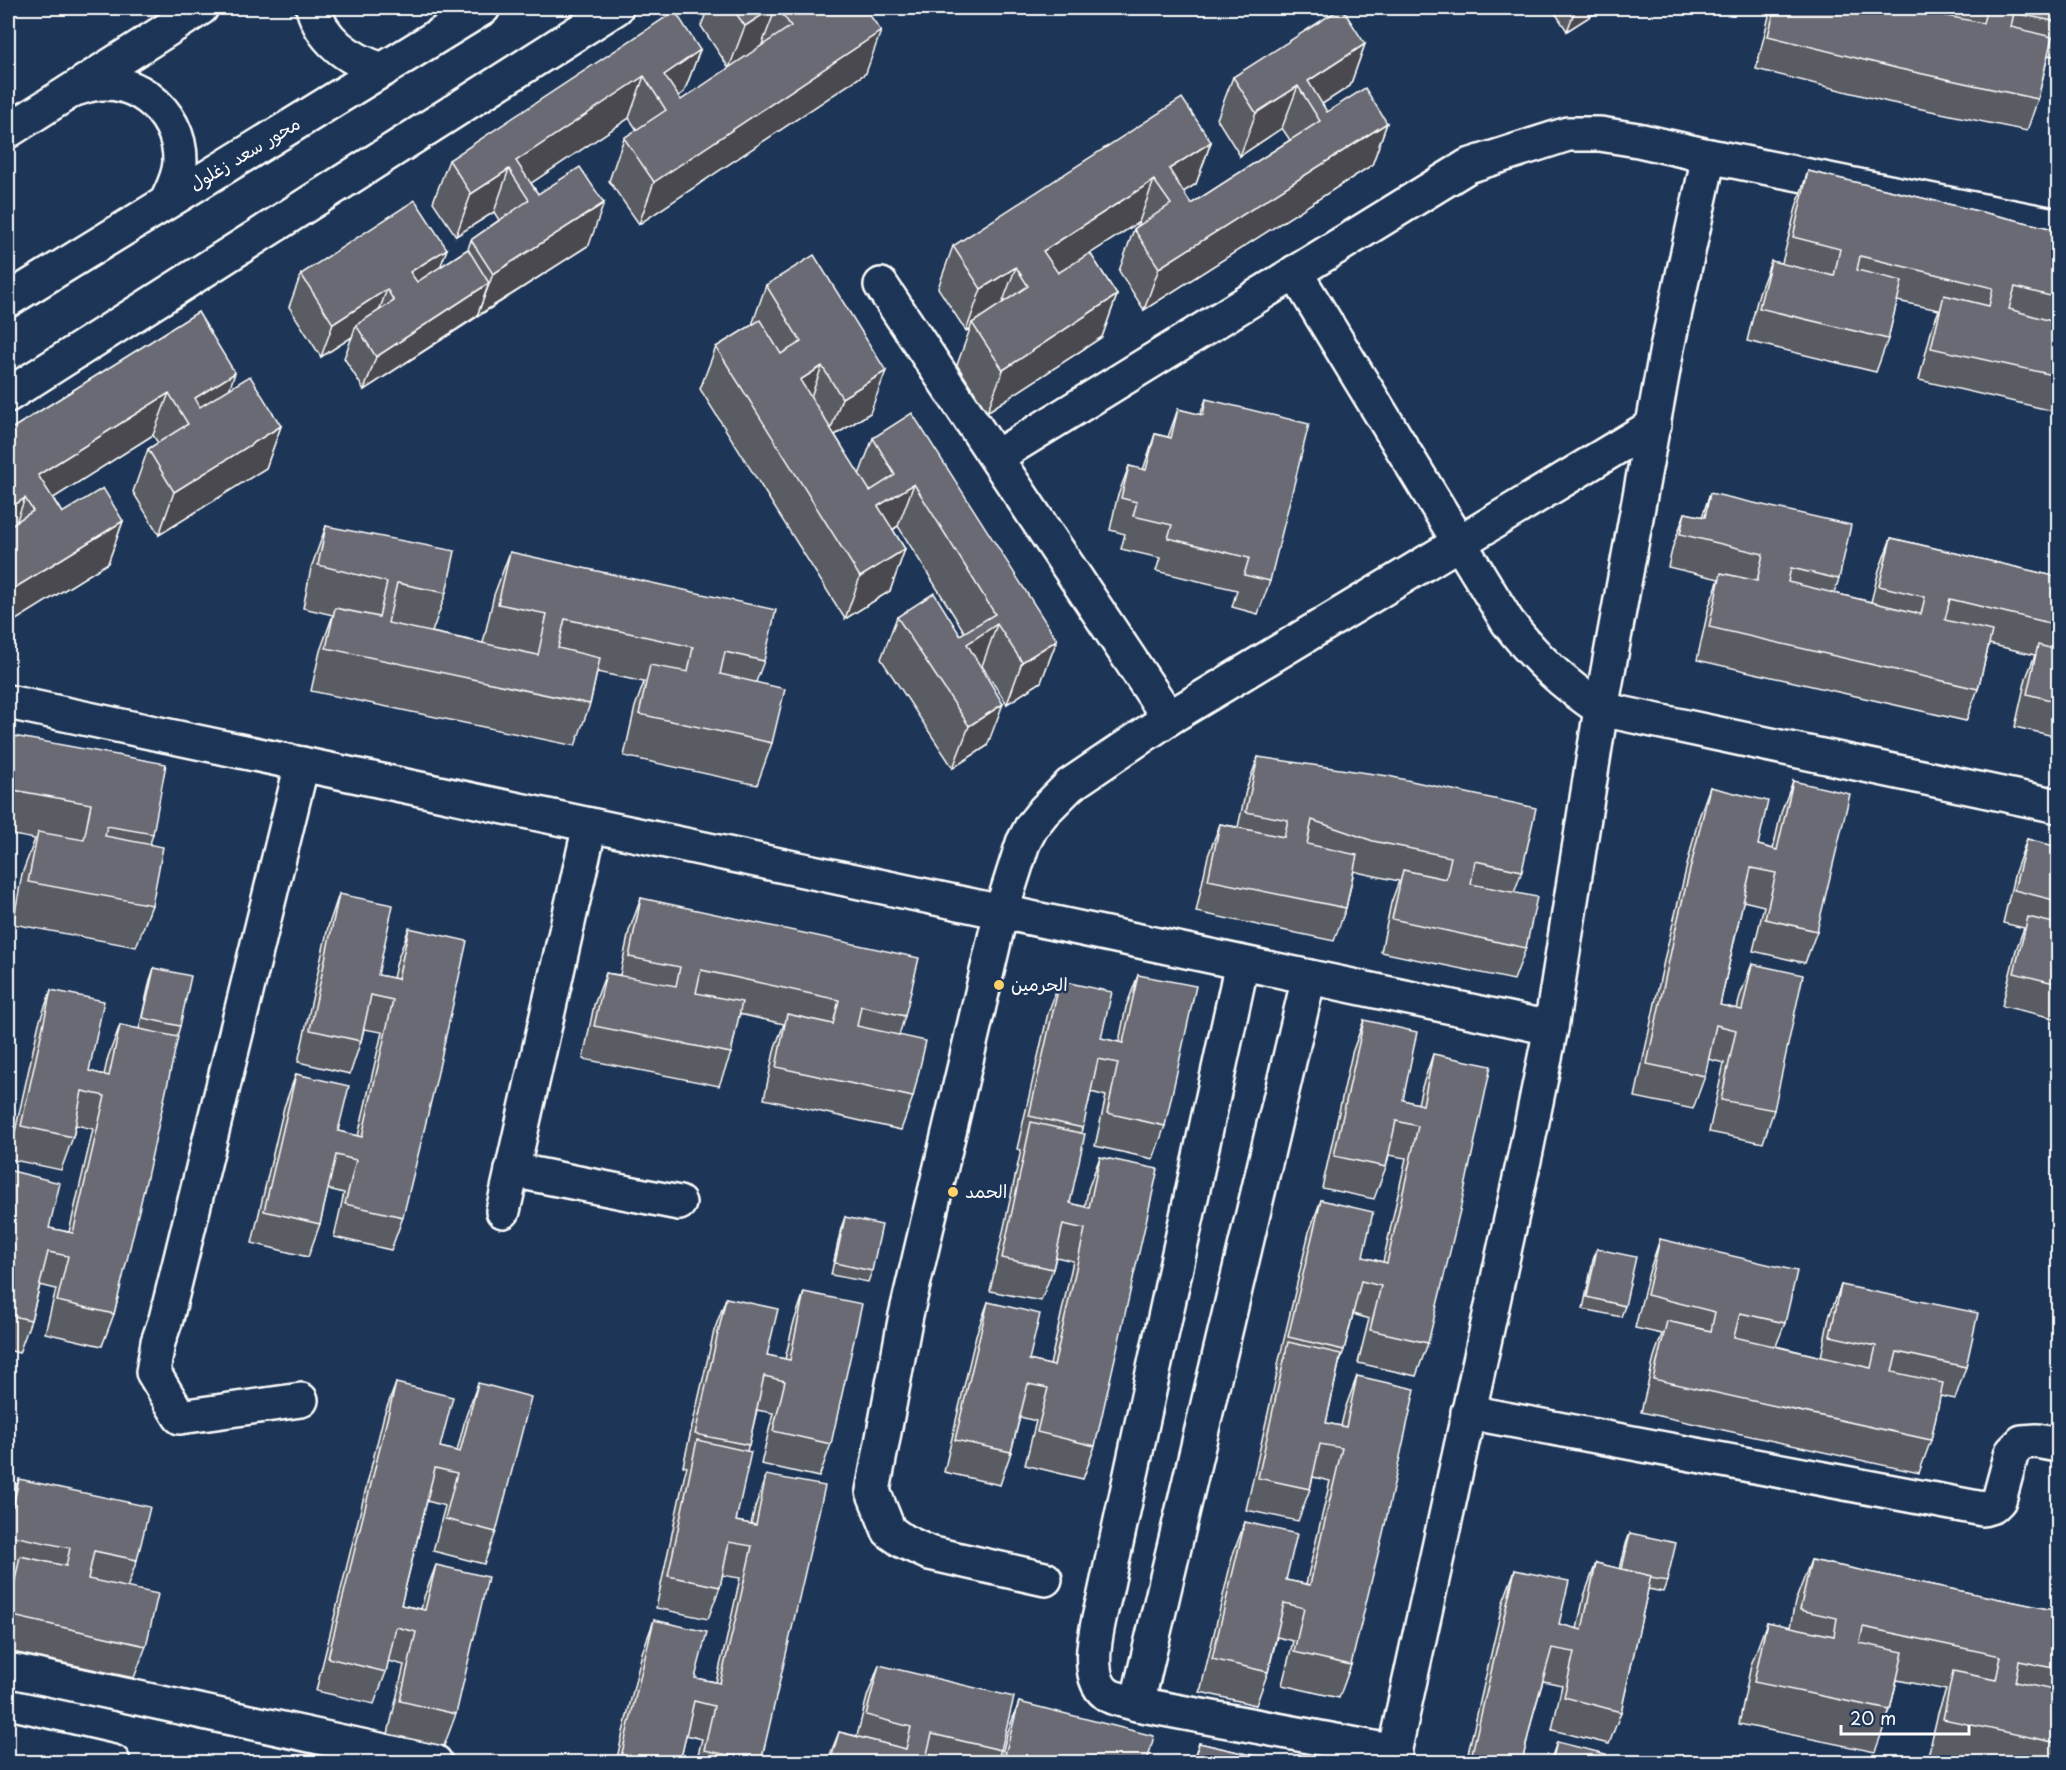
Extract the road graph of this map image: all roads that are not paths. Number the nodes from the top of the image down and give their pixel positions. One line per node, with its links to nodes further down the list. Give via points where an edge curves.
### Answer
1 (201, 8): 6 (street)
2 (313, 8): 5 (street, via 333,43 348,56)
3 (483, 8): 5 (street, محور سعد زغلول)
4 (616, 8): 14 (street)
5 (383, 70): 9 (street, محور سعد زغلول)
6 (68, 93): 7 (street); 9 (street, via 86,85 107,83 145,94 160,106 179,143 180,163)
7 (8, 131)
8 (1709, 156): 10 (street); 11 (street, via 1629,138 1568,134 1468,166); 15 (street)
9 (167, 201): 13 (street, محور سعد زغلول)
10 (2058, 226)
11 (1295, 272): 16 (street); 17 (street)
12 (881, 285): 16 (street)
13 (8, 300)
14 (8, 395)
15 (1654, 425): 17 (street); 19 (street)
16 (996, 457): 20 (street)
17 (1460, 542): 19 (street, via 1526,647 1566,684); 20 (street)
18 (8, 702): 21 (street)
19 (1601, 709): 22 (street); 27 (street)
20 (1169, 718): 24 (street, via 1070,784 1044,811 1023,843)
21 (302, 764): 23 (street); 31 (street, via 153,1372 180,1417)
22 (2058, 806)
23 (590, 825): 24 (street); 28 (street)
24 (1001, 912): 25 (street); 34 (street, via 906,1315 873,1491 889,1531 903,1541 929,1553)
25 (1242, 963): 26 (street); 36 (street, via 1094,1648 1093,1666 1098,1682 1108,1695)
26 (1309, 977): 27 (street); 36 (street)
27 (1551, 1028): 32 (street)
28 (512, 1170): 29 (street); 30 (street)
29 (679, 1203)
30 (503, 1211)
31 (302, 1400)
32 (1468, 1412): 33 (street, via 1983,1509 1999,1500 2012,1452 2022,1442); 38 (street)
33 (2058, 1445)
34 (1045, 1579)
35 (8, 1670): 40 (street)
36 (1137, 1704): 38 (street)
37 (8, 1738): 39 (street)
38 (1394, 1757)
39 (113, 1762)
40 (435, 1762)

